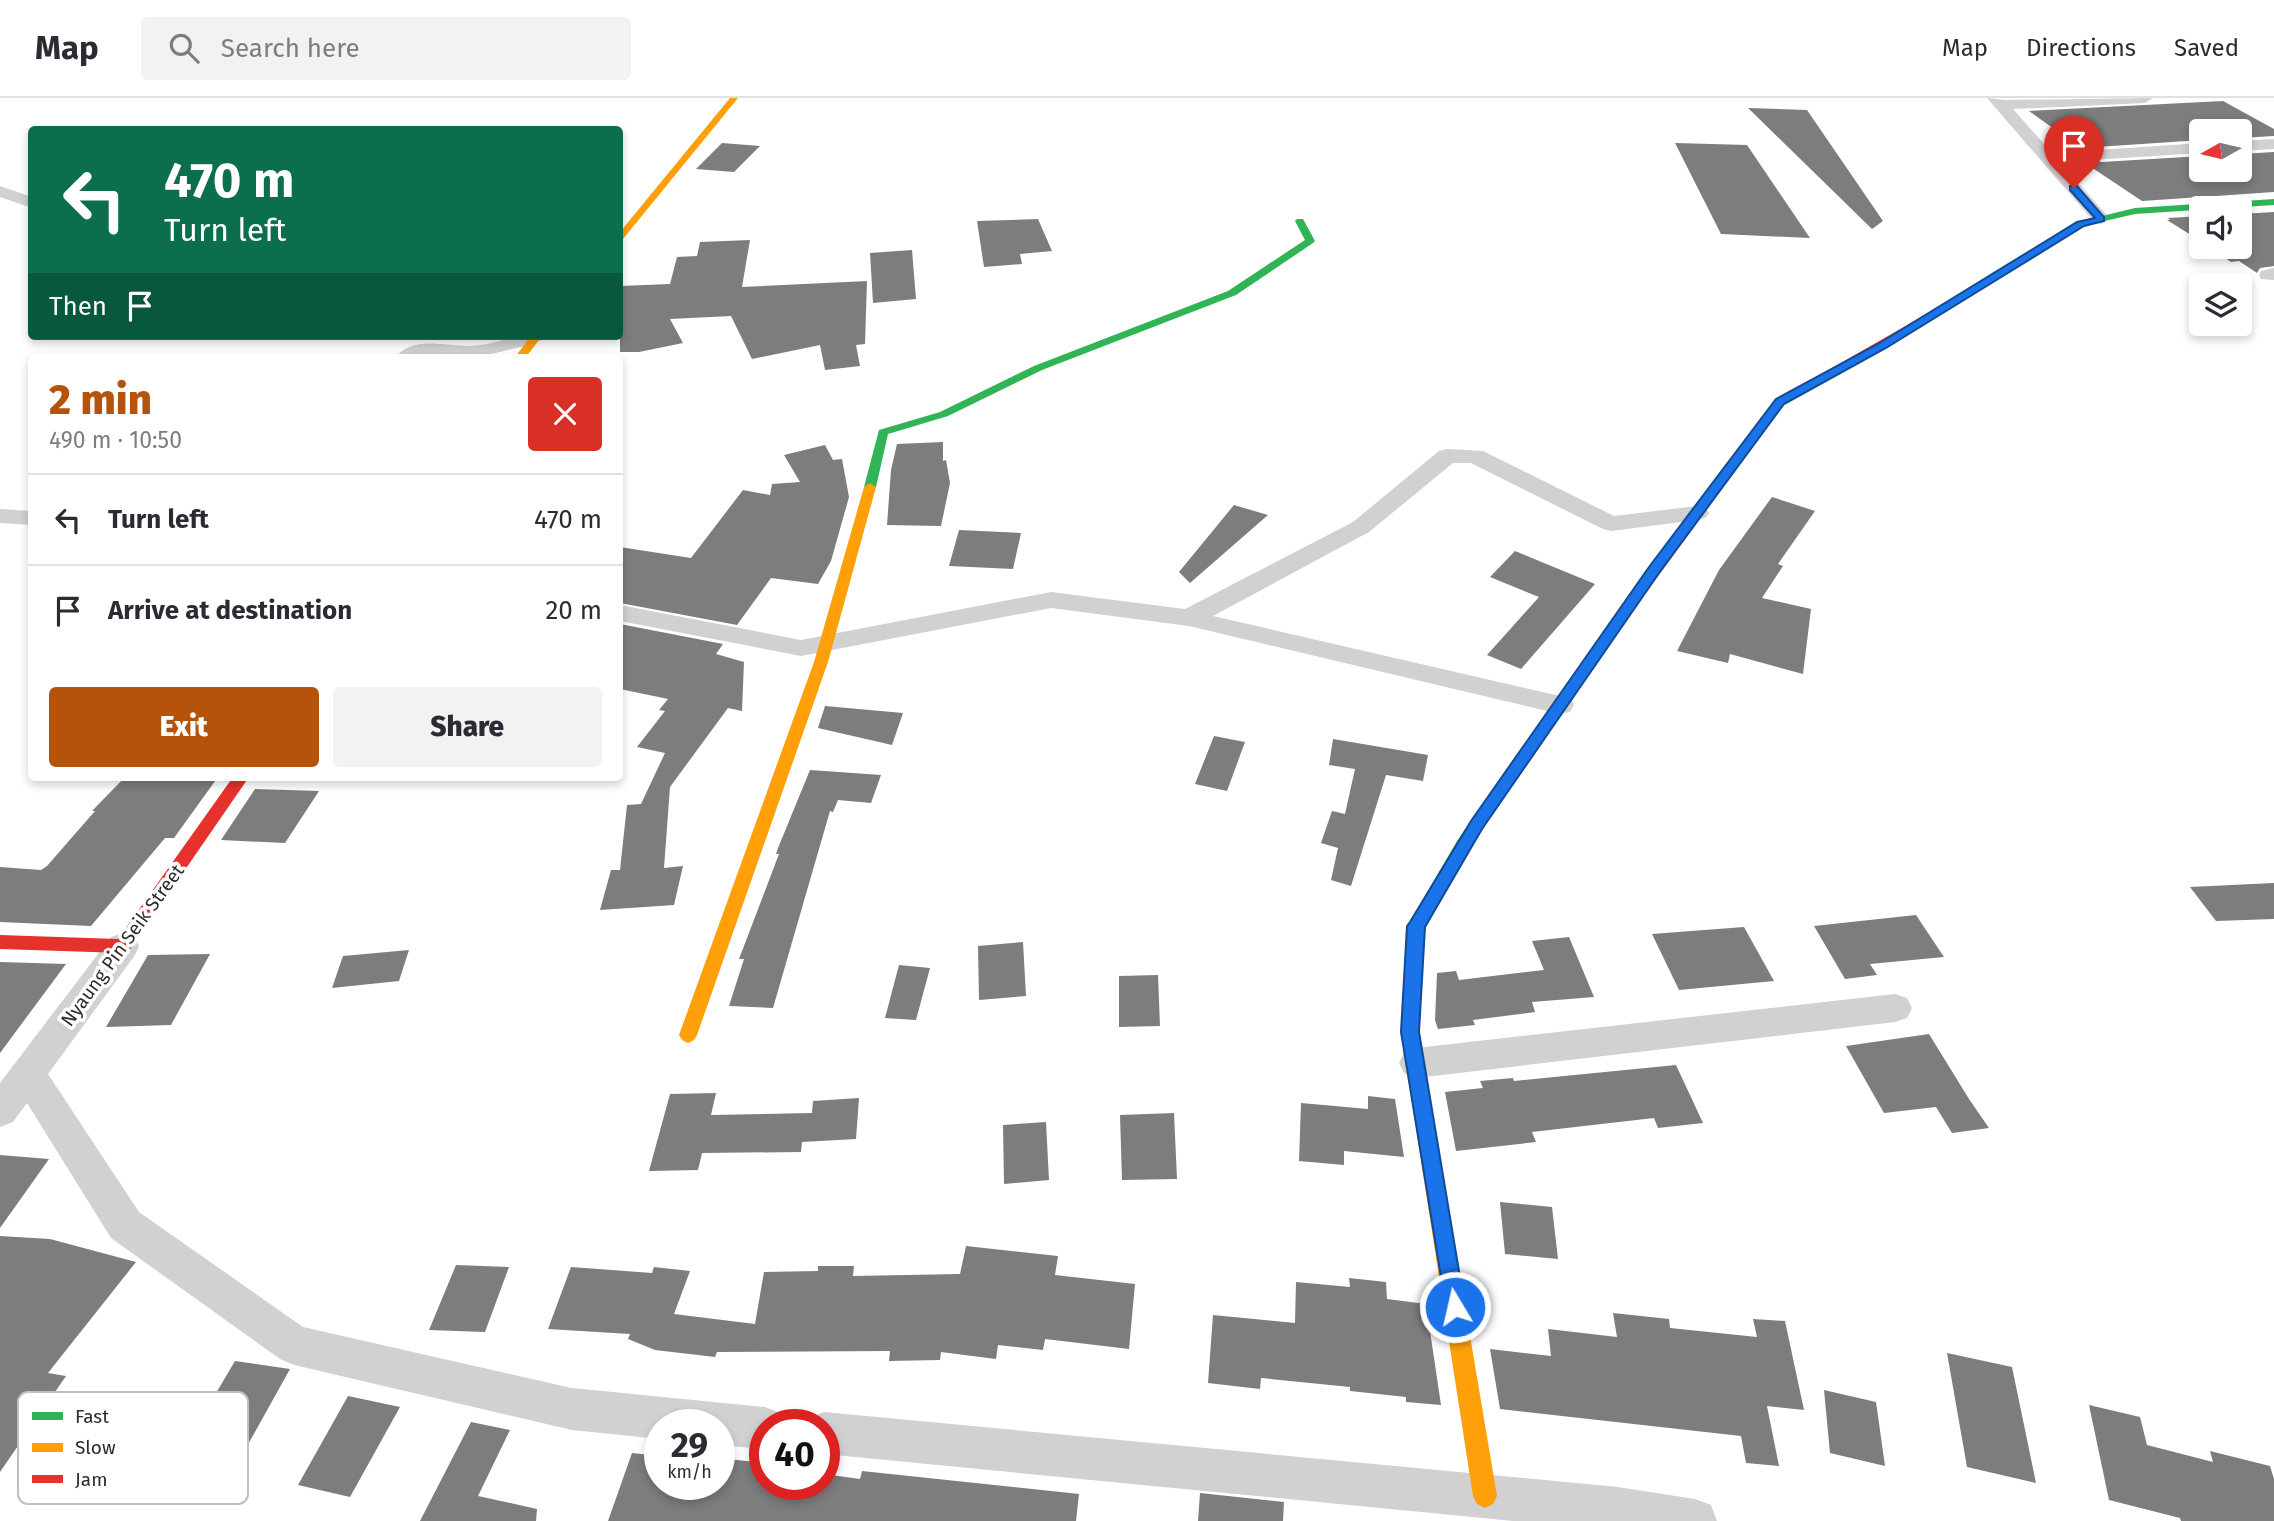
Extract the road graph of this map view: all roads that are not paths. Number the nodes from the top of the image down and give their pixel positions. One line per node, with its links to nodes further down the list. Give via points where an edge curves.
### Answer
1 (734, 98): 13 (street)
2 (2145, 98): 3 (street)
3 (1998, 101): 7 (street)
4 (2274, 144): 5 (street)
5 (2252, 145)
6 (2189, 149): 7 (street)
7 (2047, 158): 11 (street)
8 (0, 191): 9 (street)
9 (28, 202)
10 (2274, 202): 11 (street, via 2135,211)
11 (2101, 219): 19 (street, via 2080,224 1882,346 1780,402)
12 (1300, 221): 24 (street, via 1310,241 1233,293 1038,368 944,414 884,432)
13 (623, 233)
14 (406, 340): 17 (street)
15 (524, 340): 17 (street, via 506,346)
16 (533, 340): 18 (street)
17 (435, 352)
18 (522, 354)
19 (1697, 513): 23 (street, via 1611,524 1475,457 1447,456 1361,527); 25 (street)
20 (0, 516): 21 (street)
21 (28, 518)
22 (623, 614): 24 (street, via 801,648)
23 (1189, 618): 24 (street, via 1052,600); 25 (street)
24 (828, 643): 30 (street)
25 (1560, 705): 31 (street, via 1463,845 1416,926 1410,1032)
26 (238, 781): 28 (street, Nyaung Pin Seik Street)
27 (0, 942): 28 (street)
28 (123, 946): 32 (street, Nyaung Pin Seik Street)
29 (1895, 1008): 31 (street)
30 (688, 1035)
31 (1416, 1063): 36 (street)
32 (28, 1074): 33 (street, Nyaung Pin Seik Street); 34 (street, via 125,1225 294,1345 572,1409)
33 (0, 1111)
34 (749, 1426)
35 (840, 1435): 36 (street)
36 (1485, 1496): 37 (street)
37 (1695, 1521)

